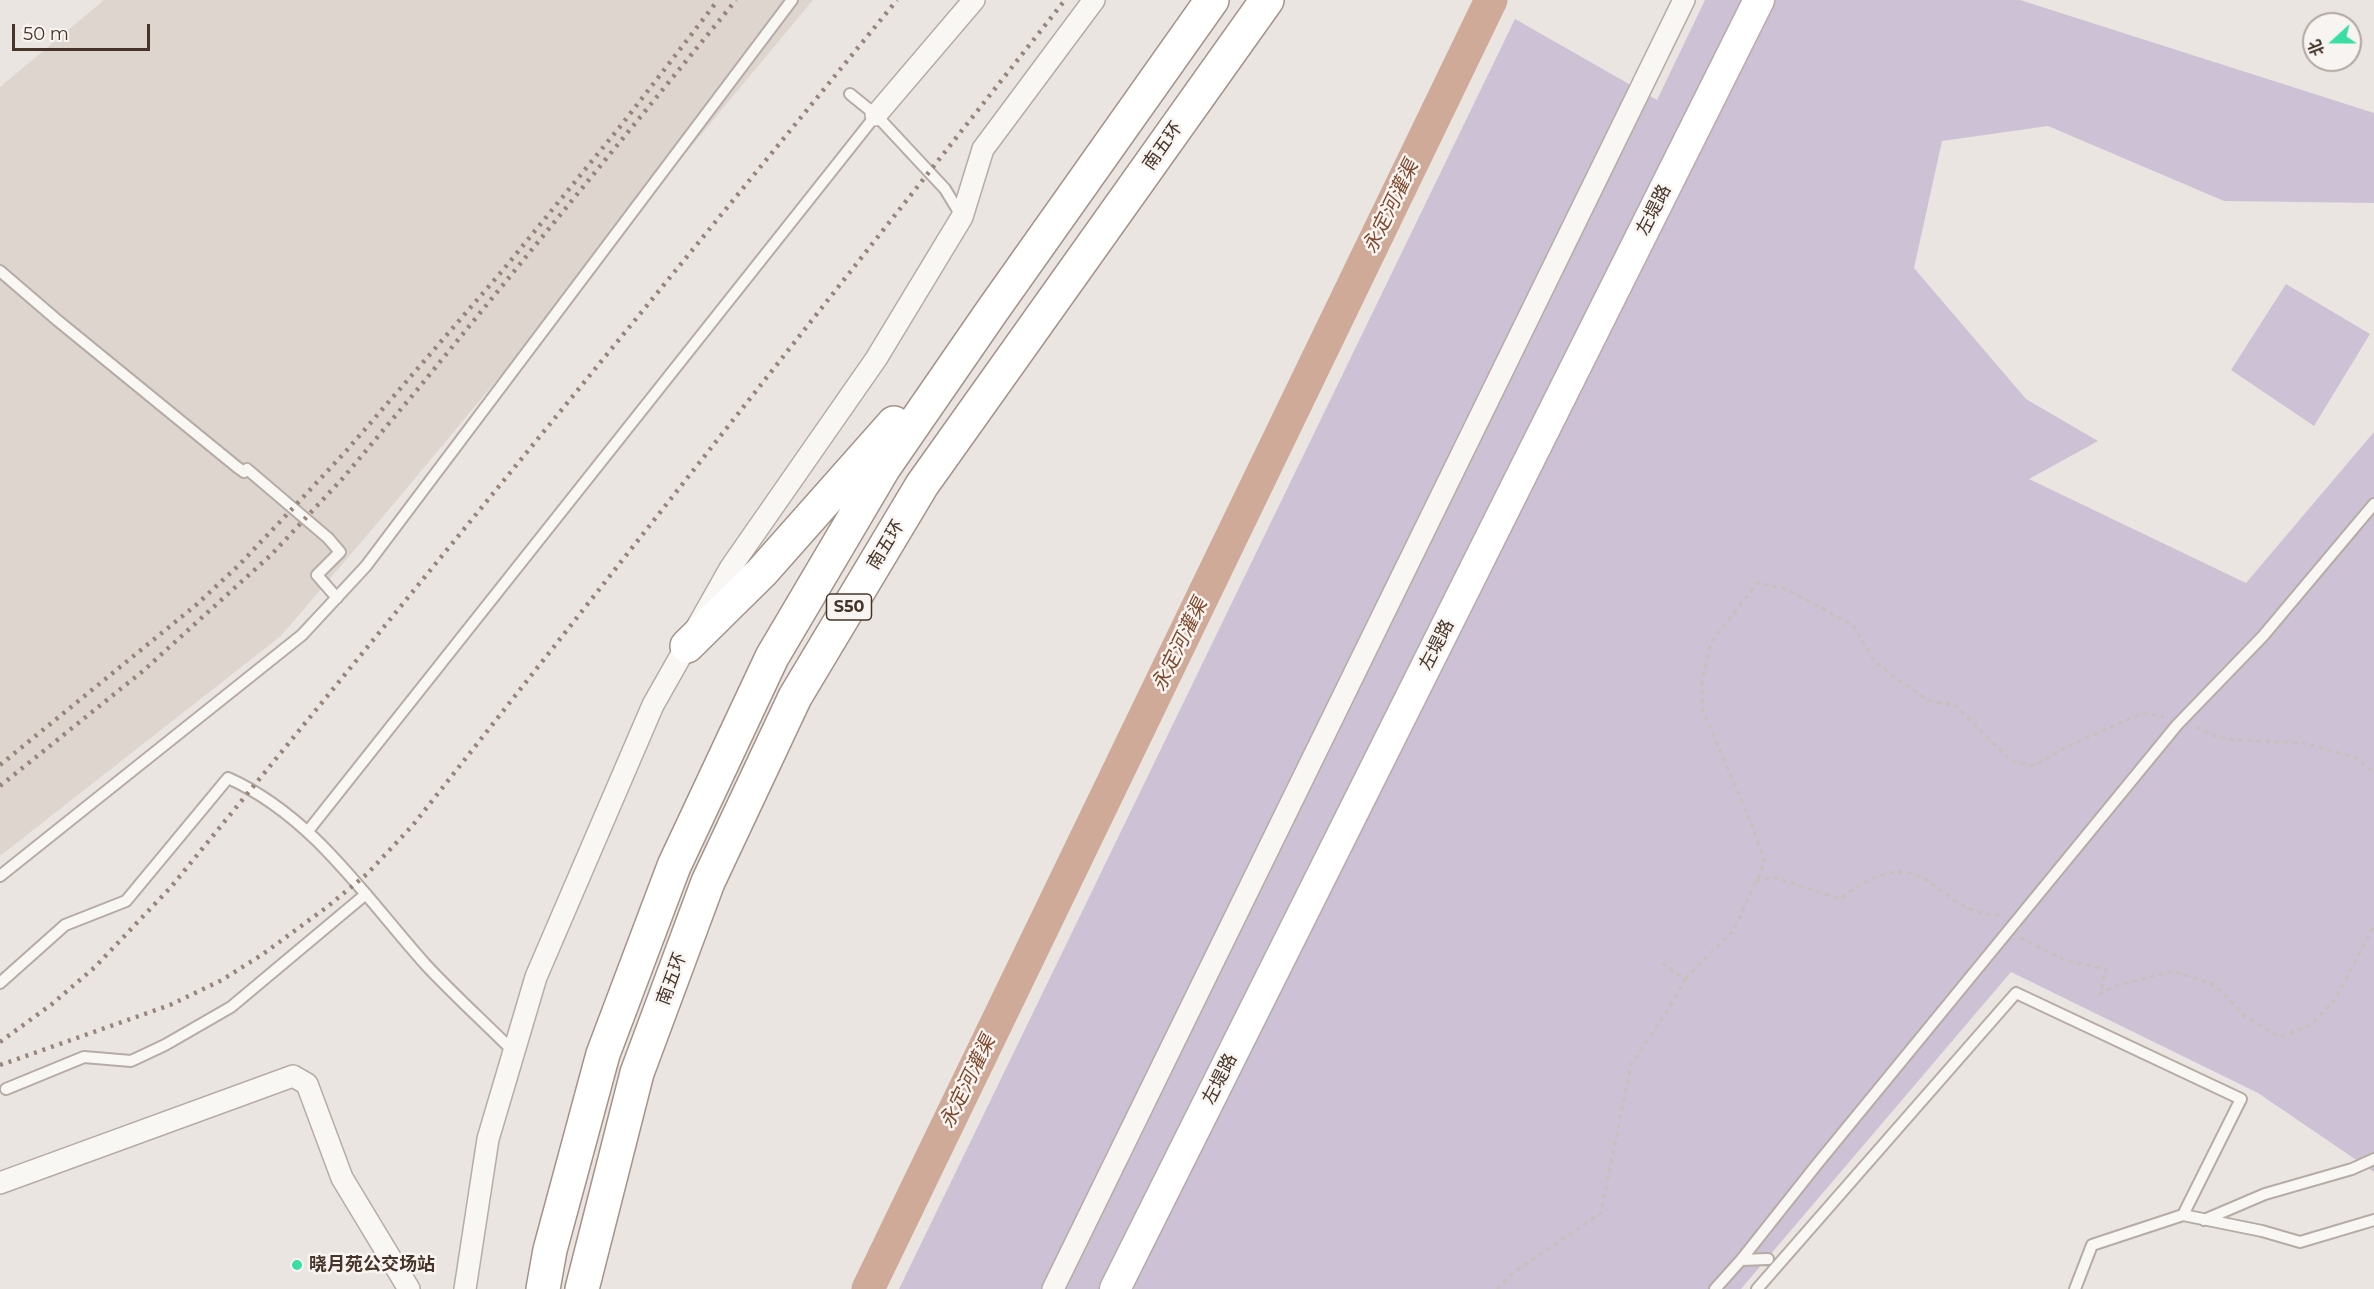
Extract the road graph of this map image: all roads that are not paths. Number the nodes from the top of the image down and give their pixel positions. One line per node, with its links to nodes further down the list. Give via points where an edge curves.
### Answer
1 (792, 0): 14 (lane, via 373,556)
2 (974, 0): 9 (street)
3 (1094, 0): 10 (street, via 983,149)
4 (1212, 0): 12 (highway, 南五环 / S50)
5 (1267, 0): 32 (highway, 南五环 / S50, via 922,485 795,697 708,882 637,1073)
6 (1684, 0): 33 (street)
7 (1759, 0): 34 (main road, 左堤路)
8 (850, 94): 9 (lane)
9 (876, 115): 10 (lane, via 945,189); 16 (lane)
10 (962, 217): 15 (street, via 876,359 731,567)
11 (0, 271): 14 (lane, via 328,538 340,552 317,575)
12 (992, 311): 15 (highway, via 762,572); 31 (highway, 南五环 / S50, via 883,469 772,657 674,866 603,1054)
13 (2374, 504): 28 (lane, via 2263,636 2181,720)
14 (337, 597): 17 (lane, via 302,635)
15 (687, 646): 20 (street, via 653,705 536,977)
16 (308, 831): 18 (lane); 19 (lane, via 253,789 228,778 126,901 65,925)
17 (0, 876)
18 (366, 894): 20 (lane, via 427,966); 21 (lane, via 231,1007 165,1045 131,1061 84,1057)
19 (0, 983)
20 (514, 1053): 30 (street, via 488,1139)
21 (6, 1089)
22 (2374, 1159): 25 (lane, via 2265,1194)
23 (0, 1183): 29 (street, via 292,1076 307,1084 342,1178)
24 (2183, 1215): 25 (lane); 36 (lane, via 2241,1099 2016,993); 37 (lane, via 2092,1245)
25 (2204, 1220): 26 (lane, via 2300,1242)
26 (2374, 1220)
27 (1768, 1259): 28 (lane)
28 (1741, 1260): 35 (lane)
29 (409, 1289)
30 (465, 1289)
31 (543, 1289)
32 (582, 1289)
33 (1053, 1289)
34 (1115, 1289)
35 (1715, 1289)
36 (1757, 1289)
37 (2075, 1289)

